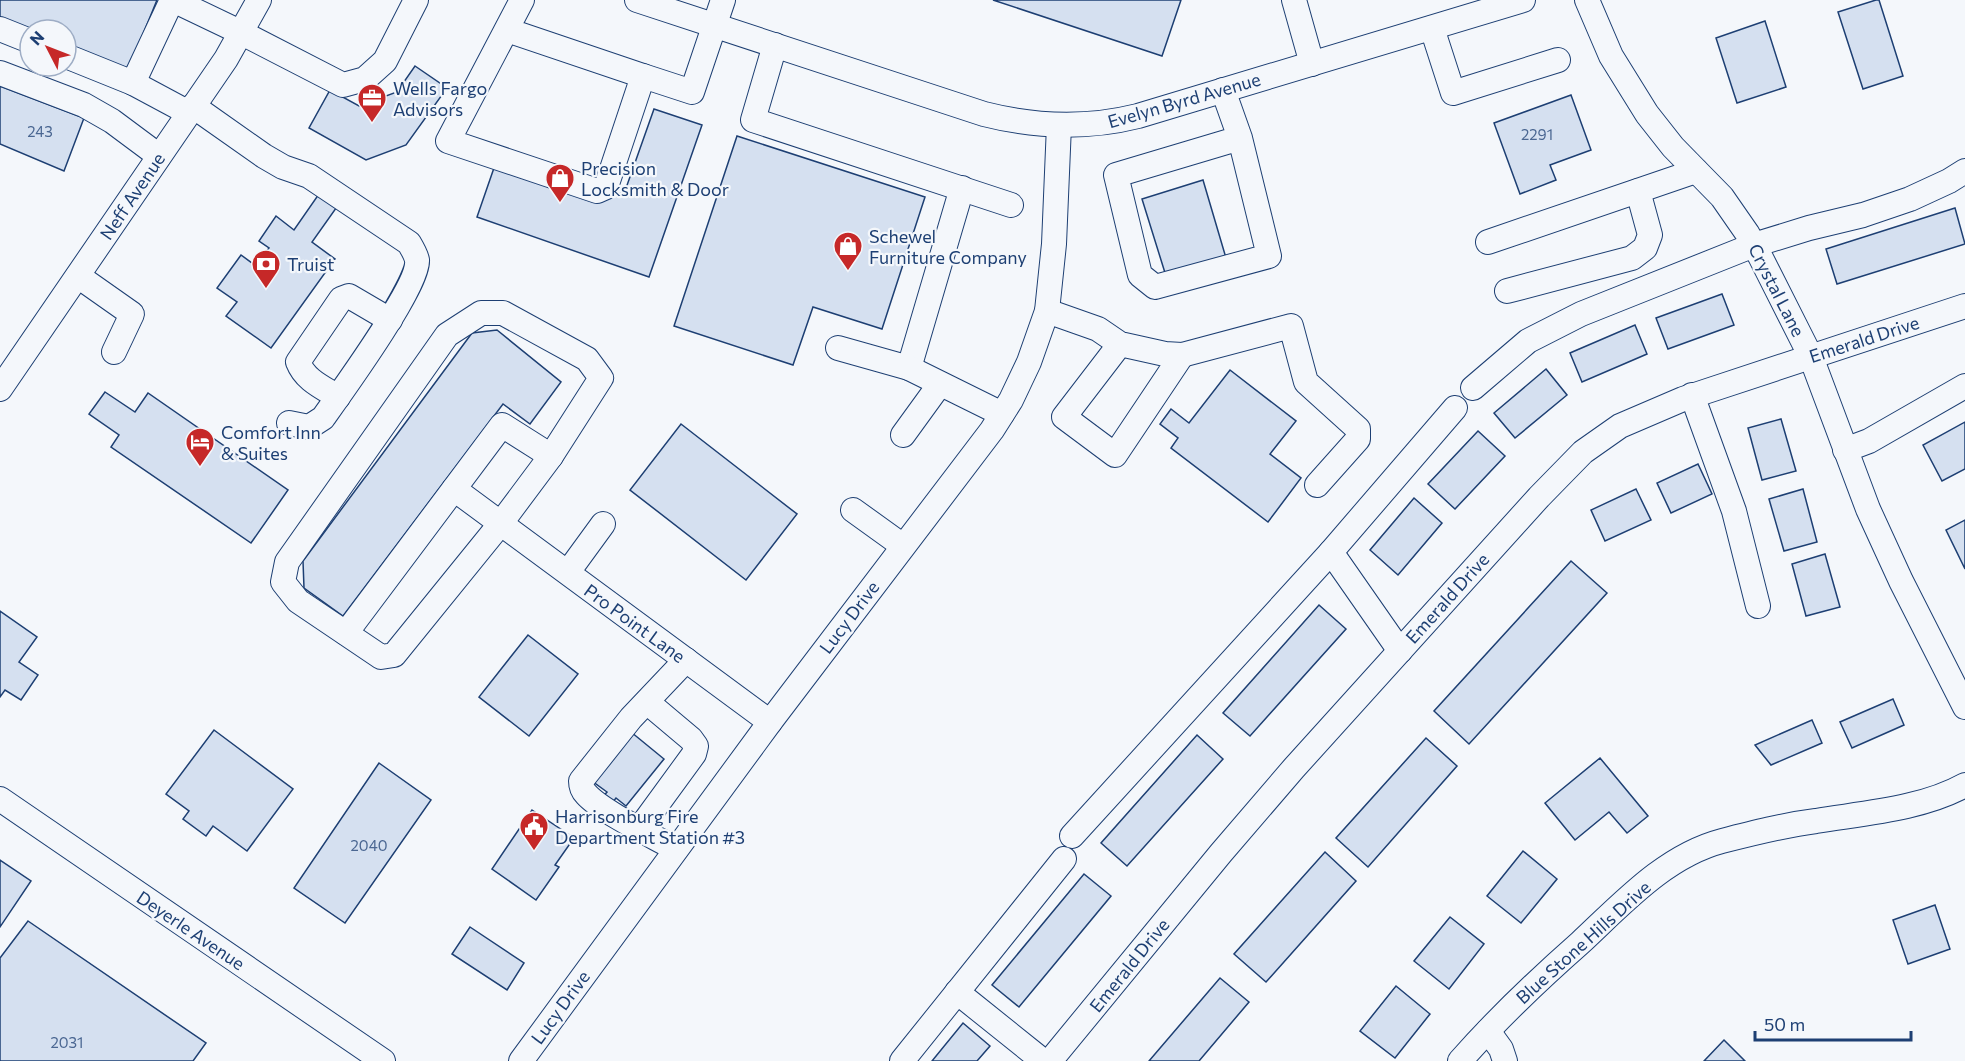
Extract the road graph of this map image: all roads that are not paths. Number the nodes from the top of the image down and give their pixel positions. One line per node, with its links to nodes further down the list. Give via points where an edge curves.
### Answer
1 (172, 0): 14 (street); 22 (street)
2 (259, 0): 14 (street, Neff Avenue)
3 (416, 0): 14 (street, via 385,61 365,79 344,85)
4 (522, 0): 13 (street)
5 (637, 0): 10 (street, Evelyn Byrd Avenue)
6 (723, 0): 10 (street)
7 (1294, 0): 19 (street)
8 (1524, 0): 11 (street, Evelyn Byrd Avenue)
9 (1587, 0): 28 (street, Crystal Lane, via 1622,76 1647,114)
10 (715, 25): 16 (street, Evelyn Byrd Avenue); 21 (street, via 692,92)
11 (1432, 28): 17 (street, via 1453,93); 19 (street, Evelyn Byrd Avenue)
12 (0, 29): 15 (street)
13 (507, 30): 21 (street); 21 (street, via 448,141 597,191 606,187)
14 (242, 33): 24 (street, Neff Avenue)
15 (18, 36)
16 (775, 45): 25 (street, Evelyn Byrd Avenue, via 984,114); 30 (street, via 753,120)
17 (1558, 60)
18 (78, 61): 22 (street)
19 (1312, 64): 23 (street, Evelyn Byrd Avenue)
20 (0, 73): 27 (street, via 84,105)
21 (643, 76)
22 (133, 83): 24 (street)
23 (1223, 90): 25 (street, Evelyn Byrd Avenue, via 1125,119); 26 (street)
24 (191, 110): 27 (street, Neff Avenue); 39 (street, via 283,167 309,176 410,243 417,261 415,274)
25 (1059, 125): 38 (street, Lucy Drive)
26 (1240, 138): 26 (street, via 1269,256 1155,286 1140,275 1116,175)
27 (159, 156): 35 (street, Neff Avenue)
28 (1696, 171): 31 (street); 34 (street, Crystal Lane, via 1722,197)
29 (1965, 171): 34 (street, via 1910,199)
30 (962, 188): 32 (street); 45 (street)
31 (1638, 191): 33 (street); 36 (street, via 1650,235 1645,248 1632,258)
32 (1011, 205)
33 (1488, 242)
34 (1754, 245): 44 (street, Crystal Lane); 48 (street, via 1539,334)
35 (78, 276): 42 (street, via 140,319); 49 (street, Neff Avenue)
36 (1507, 291)
37 (1965, 306): 44 (street, Emerald Drive)
38 (1047, 311): 40 (street, via 1098,329); 53 (street, Lucy Drive, via 1029,362)
39 (390, 320): 51 (street); 51 (street, via 349,296 341,299 298,362 309,379)
40 (1120, 344): 43 (street); 43 (street, via 1064,417 1115,455)
41 (838, 348): 45 (street)
42 (114, 352)
43 (1182, 355): 58 (street, via 1291,326 1306,382 1358,429 1358,439)
44 (1811, 357): 50 (street, Emerald Drive); 56 (street, Crystal Lane)
45 (909, 368): 46 (street)
46 (940, 384): 53 (street); 55 (street)
47 (1965, 386): 56 (street, via 1869,441)
48 (1473, 388)
49 (0, 389)
50 (1692, 395): 66 (street, via 1734,511); 68 (street, Emerald Drive, via 1620,426 1583,452)
51 (338, 397): 54 (street, via 323,418 309,427)
52 (1455, 408): 64 (street)
53 (1002, 414): 63 (street, Lucy Drive)
54 (289, 423)
55 (903, 435)
56 (1845, 450): 71 (street, Crystal Lane, via 1868,509)
57 (551, 456): 59 (street, via 502,425); 61 (street); 67 (street, via 600,378 587,359 504,313 481,313 447,335 287,562 283,582 298,601)
58 (1317, 485)
59 (454, 489): 61 (street, Pro Point Lane); 67 (street)
60 (853, 510): 63 (street)
61 (501, 523): 65 (street, Pro Point Lane); 67 (street, via 394,655 381,657)
62 (603, 524): 65 (street)
63 (903, 546): 72 (street, Lucy Drive)
64 (1331, 552): 68 (street); 76 (street)
65 (568, 572): 69 (street, Pro Point Lane)
66 (1758, 606)
67 (346, 633)
68 (1400, 651): 85 (street, Emerald Drive, via 1258,809)
69 (686, 660): 70 (street); 72 (street, Pro Point Lane)
70 (646, 702): 75 (street, via 696,746); 75 (street, via 581,781 586,794 602,807)
71 (1965, 707)
72 (770, 722): 77 (street, Lucy Drive)
73 (1965, 785): 80 (street, Blue Stone Hills Drive, via 1927,801 1773,829 1714,843 1692,853 1622,903)
74 (0, 799): 81 (street, Deyerle Avenue)
75 (640, 828): 77 (street)
76 (1072, 836)
77 (676, 849): 82 (street, Lucy Drive)
78 (1064, 859): 79 (street)
79 (957, 992): 83 (street); 84 (street)
80 (1488, 1031): 86 (street, Blue Stone Hills Drive); 87 (street)
81 (383, 1061)
82 (521, 1061)
83 (902, 1061)
84 (1043, 1061)
85 (1050, 1061)
86 (1460, 1061)
87 (1505, 1061)

